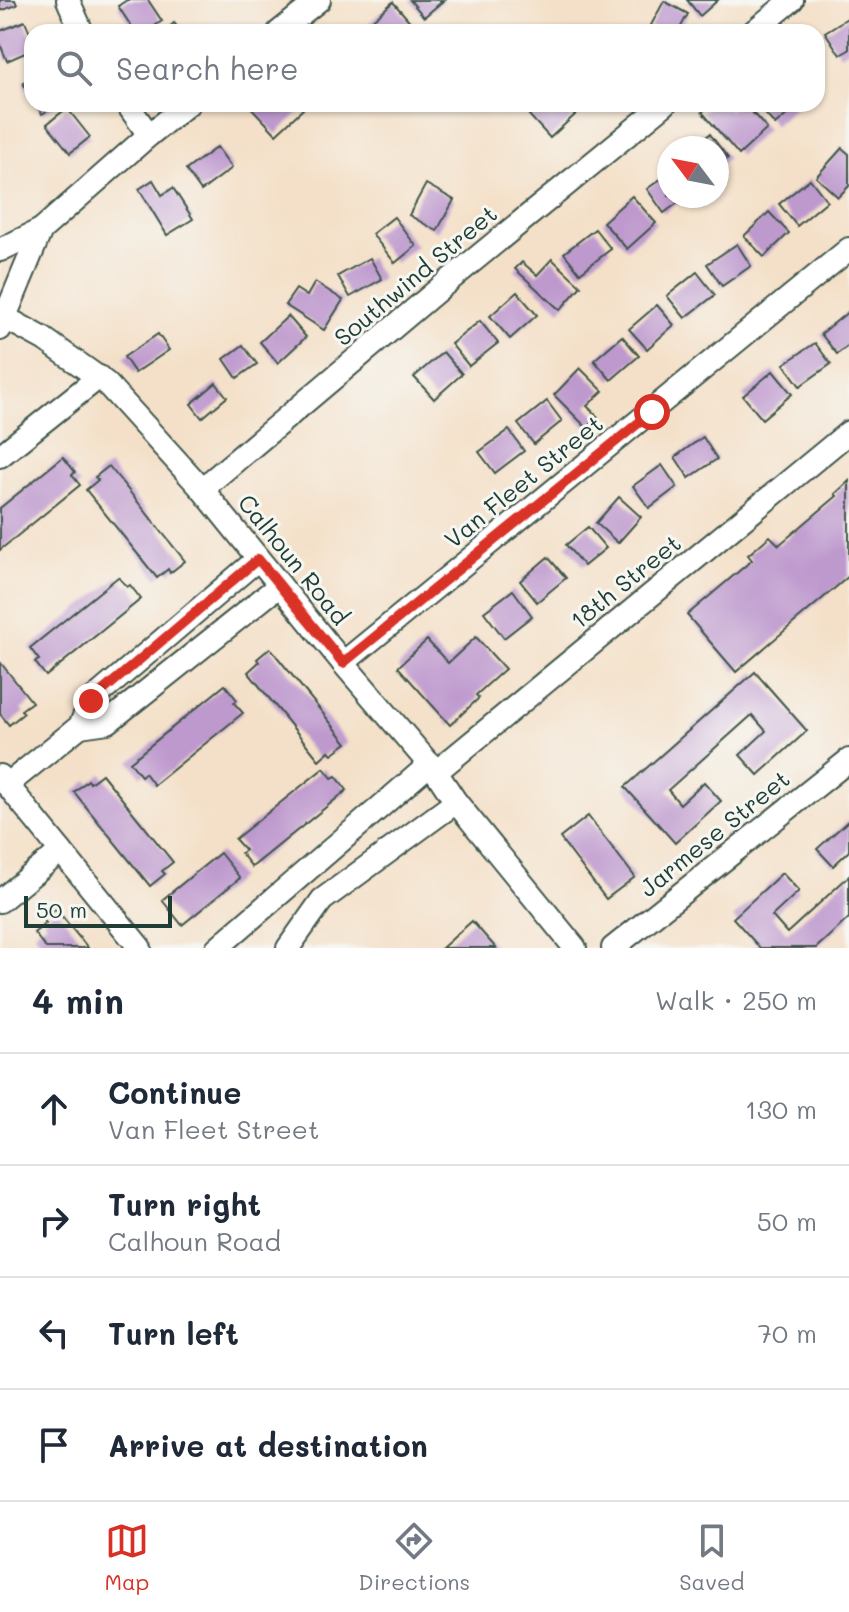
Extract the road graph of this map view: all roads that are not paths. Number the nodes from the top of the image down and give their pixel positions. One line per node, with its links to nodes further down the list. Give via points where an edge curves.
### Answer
1 (68, 0): 4 (street)
2 (319, 0): 5 (street)
3 (792, 0): 6 (street)
4 (78, 24)
5 (289, 24)
6 (763, 24)
7 (133, 112): 10 (street)
8 (178, 112): 10 (street)
9 (655, 112): 18 (street, Southwind Street)
10 (149, 135): 11 (street)
11 (41, 230): 13 (street); 14 (street)
12 (849, 249): 21 (street, Van Fleet Street)
13 (0, 250)
14 (2, 321): 15 (street, Calhoun Road, via 44,339)
15 (99, 377): 17 (street); 18 (street, Calhoun Road)
16 (849, 432): 24 (street, 18th Street)
17 (0, 456)
18 (202, 489): 19 (street, Calhoun Road)
19 (258, 559): 20 (street, Calhoun Road); 22 (street, via 91,701)
20 (280, 585): 21 (street, Calhoun Road); 22 (street, via 108,722)
21 (343, 663): 24 (street, Calhoun Road)
22 (80, 726): 25 (street)
23 (849, 760): 33 (street, Jarmese Street)
24 (433, 768): 26 (street, Calhoun Road); 30 (street, 18th Street)
25 (4, 780): 27 (street)
26 (456, 802): 31 (street, via 322,900); 32 (street, Calhoun Road)
27 (61, 851): 28 (street); 29 (street)
28 (0, 901)
29 (140, 948)
30 (217, 948)
31 (288, 948)
32 (575, 948)
33 (613, 948)

